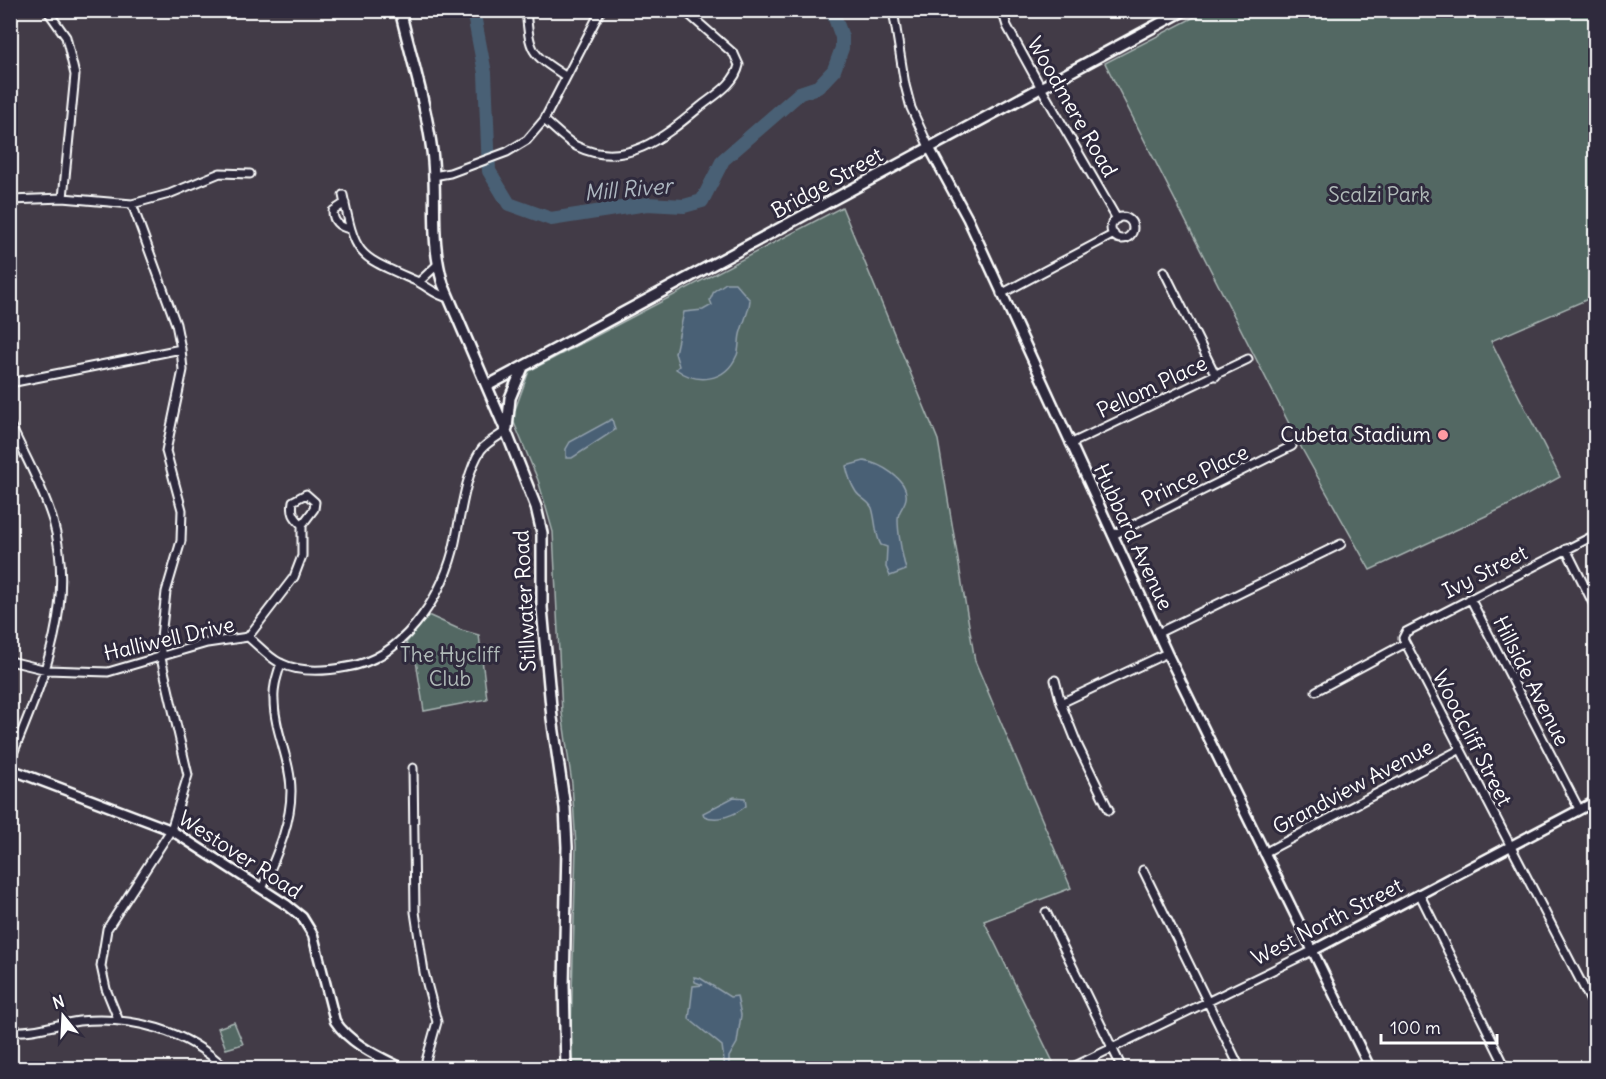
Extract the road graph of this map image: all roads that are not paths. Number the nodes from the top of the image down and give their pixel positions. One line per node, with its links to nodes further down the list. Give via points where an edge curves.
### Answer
1 (47, 10): 15 (street, via 66,37 75,75)
2 (400, 10): 14 (main road, Stillwater Road, via 427,120)
3 (526, 10): 9 (street, via 535,57)
4 (601, 10): 9 (street)
5 (684, 10): 11 (street, via 734,54 740,65 736,77 681,122 646,148 608,154 576,146)
6 (894, 10): 12 (street, Hubbard Avenue, via 905,85)
7 (1002, 10): 10 (street, Woodmere Road)
8 (1185, 10): 10 (main road, Bridge Street)
9 (565, 76): 11 (street)
10 (1040, 86): 12 (main road, Bridge Street); 18 (street, Woodmere Road)
11 (544, 120): 14 (street, via 527,140 507,152)
12 (929, 147): 24 (street, Hubbard Avenue, via 968,219); 28 (main road, Bridge Street)
13 (250, 174): 17 (street, via 220,173)
14 (433, 176): 21 (main road, Stillwater Road)
15 (63, 198): 16 (street); 17 (street)
16 (10, 200)
17 (132, 204): 26 (street)
18 (1117, 219): 20 (street, via 1112,226); 20 (street, Woodmere Road, via 1128,219 1133,229 1126,238)
19 (350, 229): 19 (street, via 344,199 333,211 333,218 337,225); 23 (street, via 358,249 368,258)
20 (1114, 234): 24 (street, Woodmere Road)
21 (437, 265): 23 (street); 25 (main road, Stillwater Road)
22 (1164, 271): 29 (street)
23 (419, 282): 25 (street)
24 (1001, 294): 34 (street, Hubbard Avenue)
25 (449, 298): 31 (main road, Stillwater Road)
26 (182, 349): 30 (street); 47 (street, via 183,370 166,451 182,510 181,541 166,592)
27 (1248, 359): 29 (street, Pellom Place)
28 (524, 366): 31 (main road, Bridge Street); 33 (main road, via 510,398)
29 (1216, 376): 34 (street, Pellom Place)
30 (10, 383)
31 (487, 386): 33 (main road, Stillwater Road)
32 (10, 424): 50 (street, via 53,522 60,564 58,631)
33 (506, 430): 49 (street, Halliwell Drive, via 481,450 464,493 452,553 439,587 418,622 389,650 356,666 320,672); 78 (main road, Stillwater Road, via 542,533 542,608 567,847)
34 (1070, 444): 37 (street, Hubbard Avenue)
35 (1292, 446): 37 (street, Prince Place)
36 (302, 525): 44 (street, via 302,555 294,577)
37 (1113, 534): 43 (street, Hubbard Avenue)
38 (1591, 537): 40 (street, Ivy Street)
39 (1341, 544): 43 (street)
40 (1566, 549): 41 (street, Ivy Street); 42 (street)
41 (1470, 598): 45 (street, Ivy Street, via 1406,632); 59 (street, Hillside Avenue)
42 (1596, 609)
43 (1158, 633): 46 (street, Hubbard Avenue)
44 (248, 637): 47 (street, Halliwell Drive, via 207,643); 49 (street, Halliwell Drive)
45 (1404, 644): 52 (street); 54 (street, Woodcliff Street)
46 (1167, 653): 53 (street); 63 (street, Hubbard Avenue)
47 (161, 658): 50 (street, Halliwell Drive, via 108,672); 61 (street, via 188,775)
48 (10, 661): 50 (street, Halliwell Drive)
49 (280, 663): 65 (street, via 273,702 291,793 286,830)
50 (47, 670): 55 (street)
51 (1055, 680): 53 (street)
52 (1316, 692)
53 (1061, 704): 60 (street)
54 (1459, 750): 62 (street, Woodcliff Street); 63 (street, Grandview Avenue)
55 (10, 761)
56 (414, 768): 77 (street, via 415,912 437,1022)
57 (10, 769): 61 (street, Westover Road)
58 (1596, 801): 59 (street, West North Street)
59 (1580, 809): 62 (street, West North Street)
60 (1109, 810)
61 (171, 830): 65 (street, Westover Road); 72 (street, via 107,929 101,966)
62 (1510, 848): 66 (street, West North Street); 69 (street, Woodcliff Street)
63 (1264, 853): 68 (street, Hubbard Avenue)
64 (1143, 870): 70 (street)
65 (262, 889): 76 (street, Westover Road, via 302,918 314,935 335,1021 342,1032)
66 (1420, 895): 68 (street, West North Street); 83 (street)
67 (1046, 912): 74 (street)
68 (1312, 951): 70 (street, West North Street); 82 (street, Hubbard Avenue)
69 (1592, 995): 71 (street, Woodcliff Street)
70 (1208, 1002): 74 (street, West North Street); 81 (street)
71 (1596, 1011)
72 (119, 1021): 73 (street, via 79,1021 38,1030); 75 (street, via 153,1026 181,1036)
73 (10, 1031)
74 (1112, 1049): 79 (street, West North Street); 80 (street)
75 (225, 1068)
76 (402, 1068)
77 (424, 1068)
78 (566, 1068)
79 (1071, 1068)
80 (1122, 1068)
81 (1240, 1068)
82 (1370, 1068)
83 (1506, 1068)

